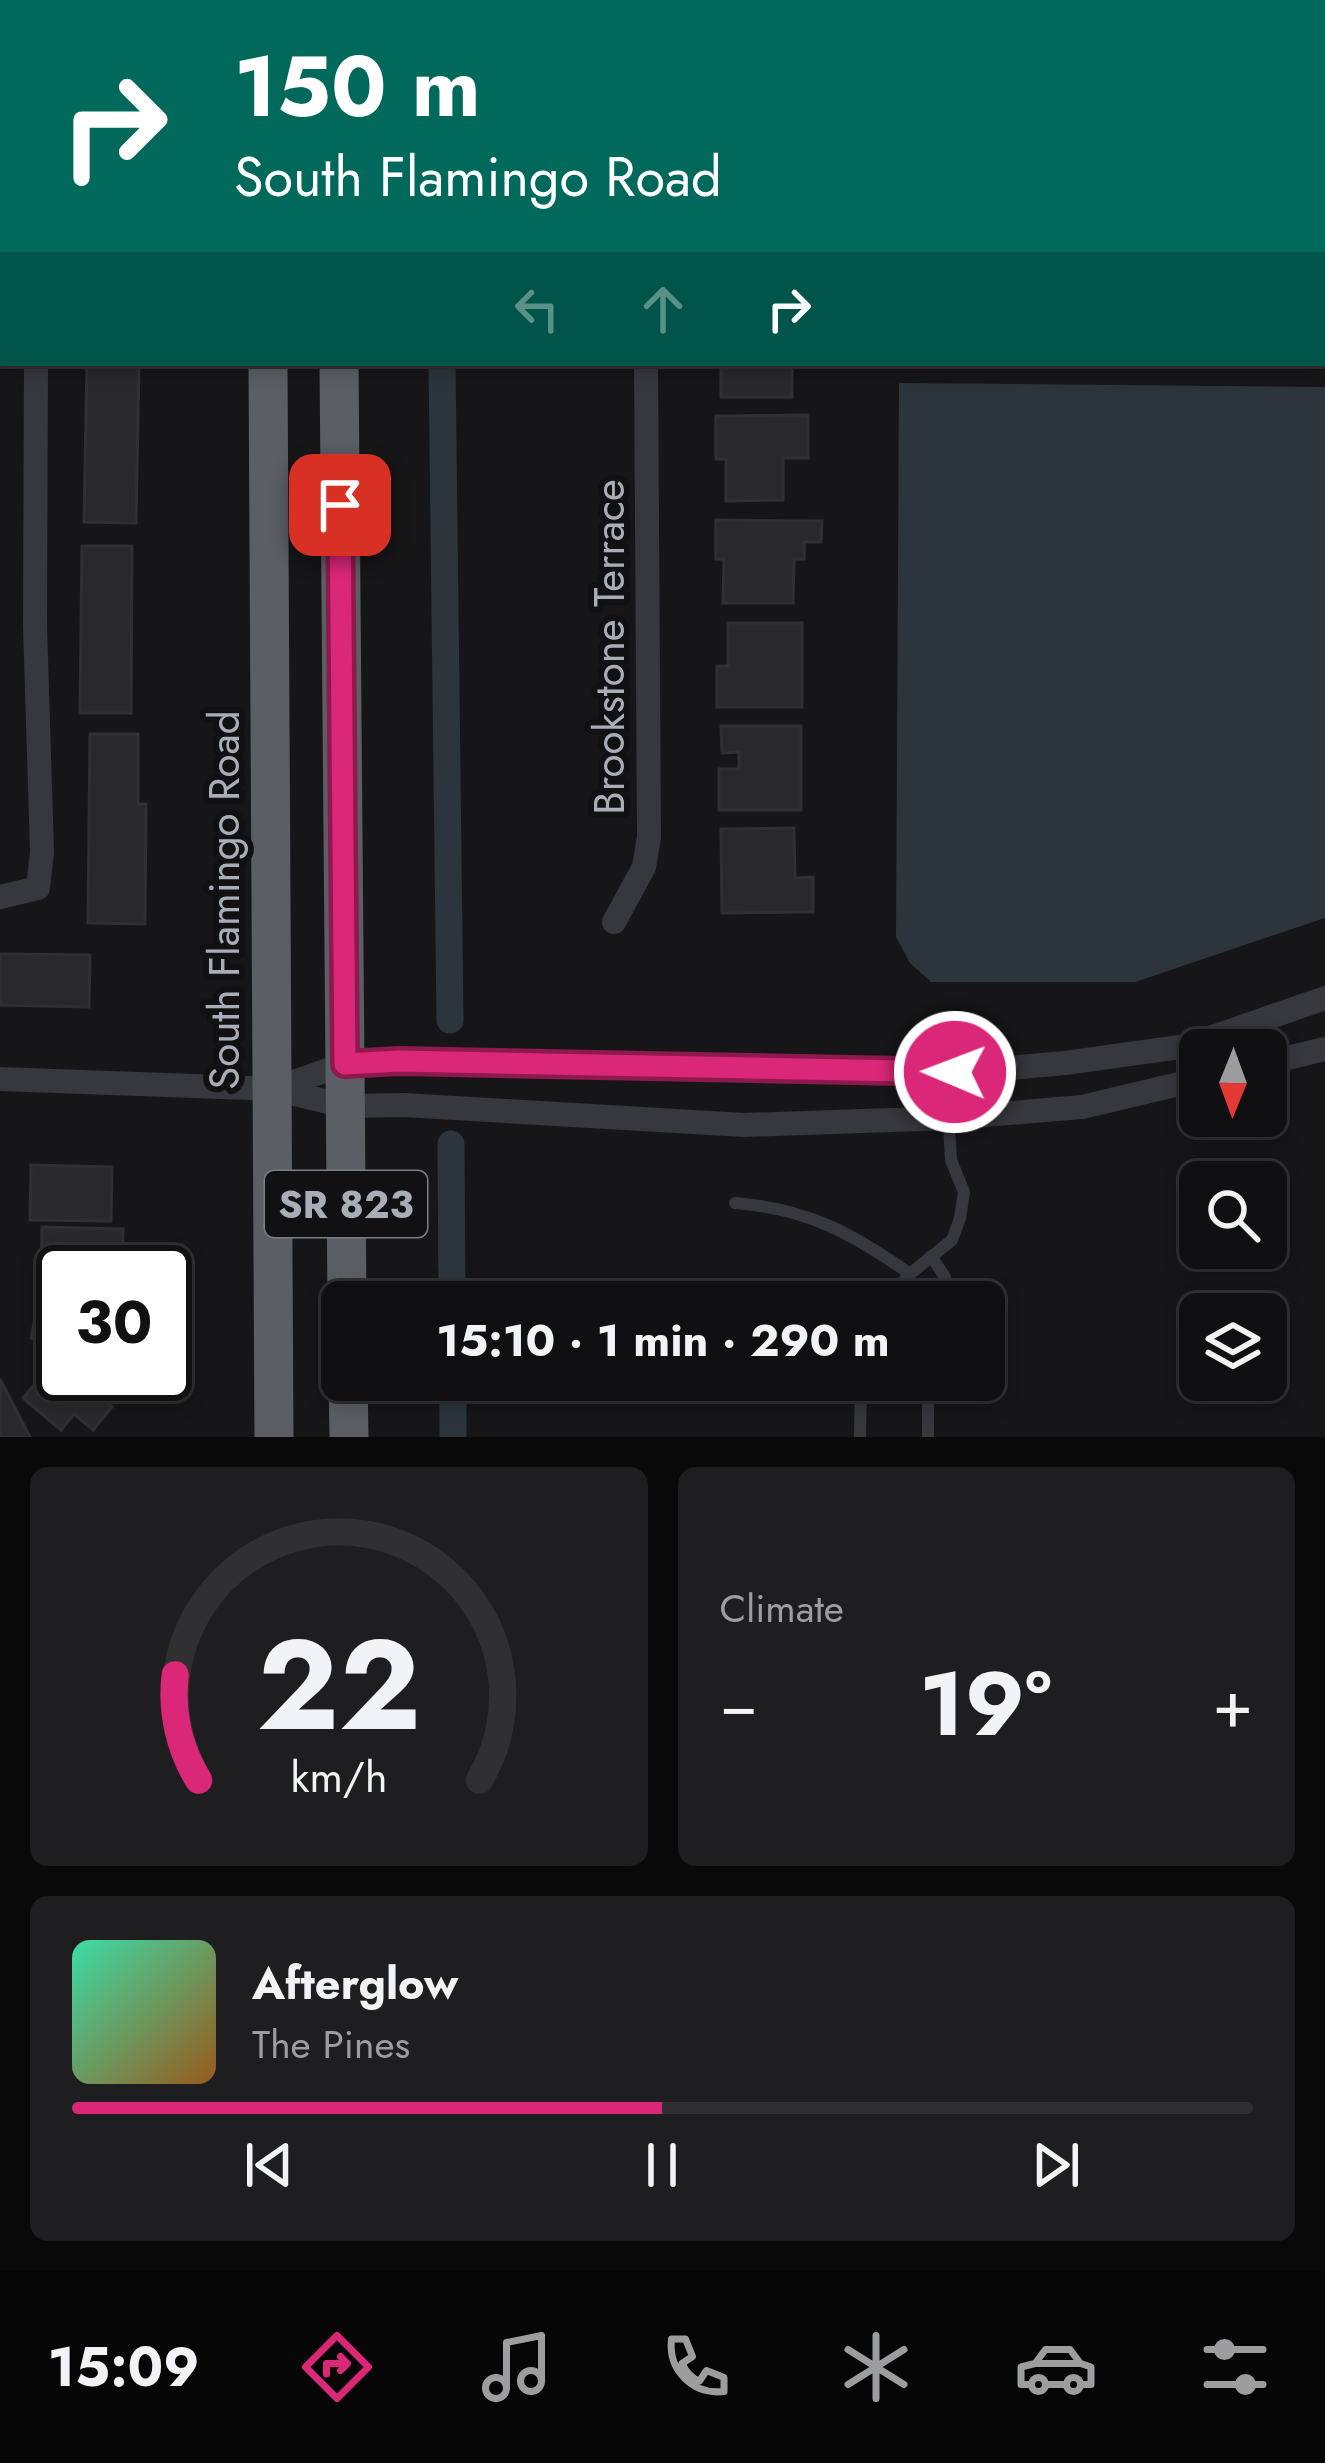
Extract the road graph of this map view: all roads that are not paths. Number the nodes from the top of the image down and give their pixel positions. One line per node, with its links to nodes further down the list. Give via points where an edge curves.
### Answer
1 (36, 366): 5 (street, via 42,852 38,888)
2 (268, 366): 14 (highway, South Flamingo Road / SR 823)
3 (339, 366): 10 (highway, SR 823)
4 (646, 366): 6 (street, Brookstone Terrace, via 649,836 644,867)
5 (0, 897)
6 (614, 922)
7 (1325, 998): 11 (street, via 1187,1046)
8 (1325, 1049): 9 (street)
9 (1287, 1058)
10 (345, 1064): 11 (street); 14 (street); 15 (highway, SR 823)
11 (946, 1072): 16 (lane)
12 (0, 1078): 14 (street)
13 (1179, 1084): 16 (street, via 1082,1107)
14 (274, 1089): 15 (street); 26 (highway, South Flamingo Road / SR 823)
15 (345, 1106): 16 (street, via 744,1125); 20 (highway, SR 823)
16 (949, 1118): 18 (lane, via 951,1160 964,1192 952,1240)
17 (735, 1203): 19 (lane, via 818,1220)
18 (931, 1256): 19 (lane); 22 (lane)
19 (910, 1274): 21 (lane)
20 (347, 1281)
21 (904, 1281)
22 (944, 1281)
23 (348, 1401): 27 (highway)
24 (861, 1401): 28 (lane)
25 (928, 1401): 29 (lane)
26 (274, 1437)
27 (349, 1437)
28 (860, 1437)
29 (928, 1437)

